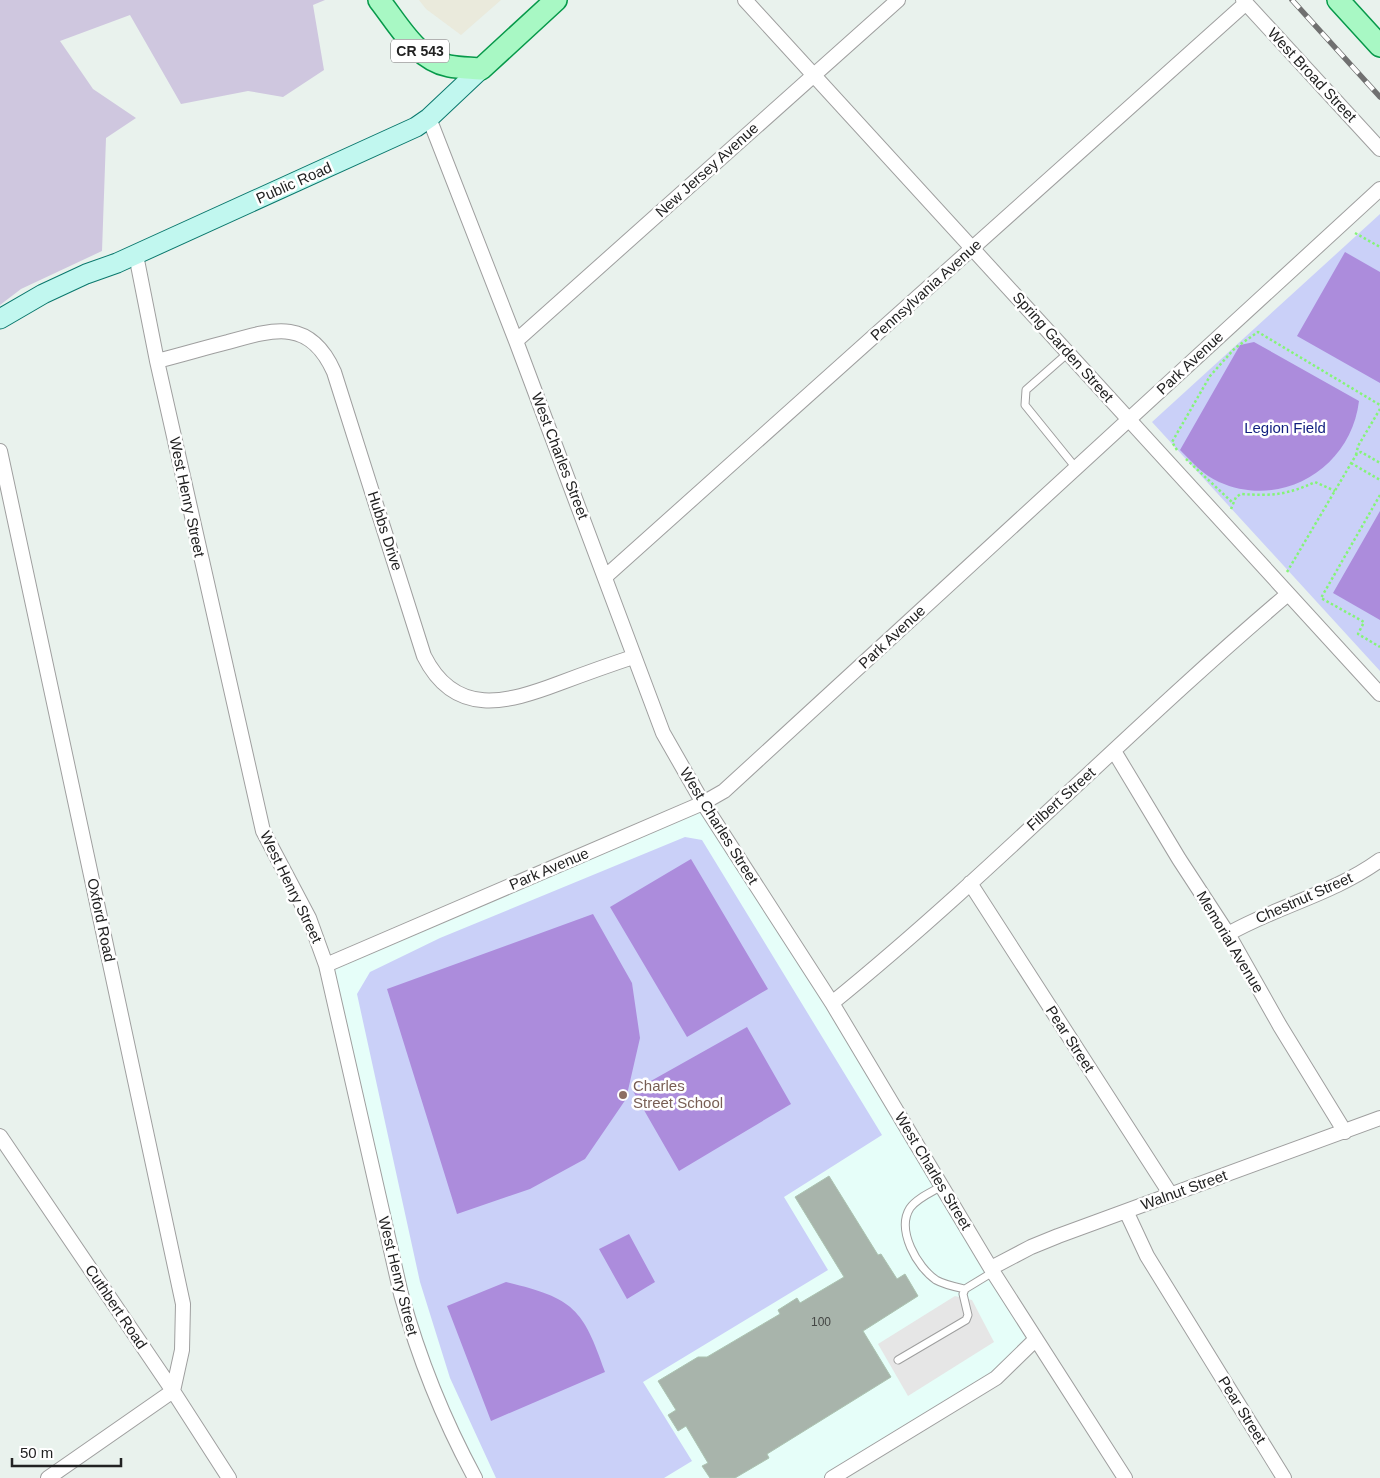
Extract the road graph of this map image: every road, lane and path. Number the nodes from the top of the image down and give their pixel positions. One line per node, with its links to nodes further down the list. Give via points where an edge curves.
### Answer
1 (380, 0): 8 (main road, CR 543, via 415,46 428,57 448,66)
2 (556, 0): 8 (main road, Public Road)
3 (745, 0): 9 (street, Spring Garden Street)
4 (898, 0): 9 (street, New Jersey Avenue)
5 (1338, 0): 7 (main road)
6 (1244, 2): 11 (street, West Broad Street); 15 (street, Pennsylvania Avenue)
7 (1380, 46)
8 (480, 69): 10 (street, Public Road)
9 (814, 75): 15 (street, Spring Garden Street); 18 (street, New Jersey Avenue)
10 (429, 118): 16 (street, Public Road, via 389,140); 18 (street, West Charles Street)
11 (1380, 149)
12 (1380, 189): 23 (street, Park Avenue)
13 (1355, 233): 14 (path)
14 (1380, 247)
15 (972, 248): 19 (street, Spring Garden Street); 36 (street, Pennsylvania Avenue)
16 (136, 255): 17 (street, Public Road, via 43,294); 20 (street, West Henry Street)
17 (0, 319)
18 (516, 341): 36 (street, West Charles Street)
19 (1068, 353): 23 (street, Spring Garden Street); 30 (lane, via 1026,390 1025,405)
20 (157, 361): 39 (street, Hubbs Drive, via 270,331 296,333 319,346 334,372 424,656 433,674 445,687 475,700 505,701); 46 (street, West Henry Street, via 263,831 309,918)
21 (1380, 405): 25 (path, via 1258,332 1235,348 1210,376 1172,442)
22 (1380, 409): 26 (path)
23 (1129, 419): 30 (street, Park Avenue); 35 (street, Spring Garden Street)
24 (0, 451): 58 (street, Oxford Road, via 183,1304 182,1350)
25 (1179, 452)
26 (1356, 455): 28 (path); 29 (path, via 1361,452)
27 (1184, 458): 34 (path)
28 (1351, 463): 31 (path); 32 (path)
29 (1380, 463)
30 (1076, 468): 42 (street, Park Avenue, via 724,791)
31 (1380, 480)
32 (1335, 491): 34 (path, via 1315,482 1282,494 1241,494); 37 (path)
33 (1380, 495): 38 (path, via 1321,598 1364,622 1358,634)
34 (1233, 503): 35 (path)
35 (1223, 522): 37 (street, Spring Garden Street)
36 (605, 577): 39 (street, West Charles Street)
37 (1284, 589): 40 (street, Spring Garden Street); 41 (street, Filbert Street)
38 (1380, 647)
39 (633, 656): 42 (street, West Charles Street, via 663,733)
40 (1380, 694)
41 (1114, 751): 44 (street, Filbert Street); 45 (street, Memorial Avenue, via 1178,860)
42 (703, 803): 46 (street, Park Avenue); 47 (street, West Charles Street)
43 (1380, 860): 45 (street, Chestnut Street, via 1343,883)
44 (970, 883): 47 (street, Filbert Street); 52 (street, Pear Street)
45 (1228, 934): 49 (street, Memorial Avenue, via 1264,1000)
46 (326, 964): 61 (street, West Henry Street, via 415,1347)
47 (832, 1003): 51 (street, West Charles Street)
48 (1380, 1118): 49 (street, Walnut Street)
49 (1345, 1132): 52 (street, Walnut Street)
50 (0, 1136): 58 (street, Cuthbert Road)
51 (942, 1186): 54 (street, West Charles Street); 55 (lane, via 910,1208 906,1232 911,1247 927,1272 936,1280)
52 (1171, 1195): 53 (street, Walnut Street)
53 (1126, 1211): 54 (street, Walnut Street, via 1031,1247); 64 (street, Pear Street, via 1147,1256)
54 (992, 1270): 55 (lane); 56 (street, West Charles Street)
55 (966, 1289): 57 (lane, via 966,1320)
56 (1036, 1339): 62 (street, via 996,1378); 63 (street, West Charles Street)
57 (898, 1360)
58 (173, 1391): 59 (street); 60 (street, Cuthbert Road)
59 (48, 1478)
60 (229, 1478)
61 (475, 1478)
62 (832, 1478)
63 (1125, 1478)
64 (1284, 1478)

